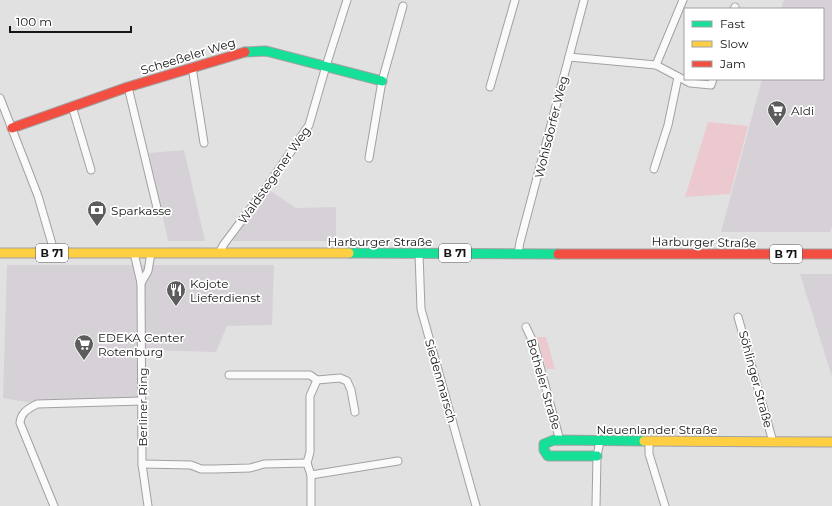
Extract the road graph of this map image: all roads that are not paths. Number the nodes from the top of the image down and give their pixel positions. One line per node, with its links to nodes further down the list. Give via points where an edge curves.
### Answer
1 (347, 0): 8 (street, Waldstegener Weg)
2 (514, 0): 15 (street)
3 (583, 0): 6 (street, Wohlsdorfer Weg)
4 (683, 0): 7 (street)
5 (403, 6): 13 (street)
6 (569, 57): 7 (street); 30 (street, Wohlsdorfer Weg)
7 (656, 65): 10 (street)
8 (326, 66): 9 (main road, Scheeßeler Weg, via 266,51 243,52); 13 (main road, Scheeßeler Weg); 28 (street, Waldstegener Weg, via 309,125)
9 (192, 67): 14 (main road, Scheeßeler Weg); 19 (street)
10 (682, 78): 21 (street)
11 (686, 80): 12 (street, via 711,85)
12 (713, 80)
13 (382, 81): 20 (street)
14 (128, 87): 17 (main road, Scheeßeler Weg); 23 (street, Scheeßeler Weg)
15 (490, 87)
16 (0, 98): 18 (street)
17 (72, 106): 18 (main road, Scheeßeler Weg); 22 (street)
18 (12, 128): 25 (street, via 38,196 52,244)
19 (204, 143)
20 (369, 158)
21 (654, 169)
22 (91, 170)
23 (158, 212)
24 (0, 253): 25 (main road, Harburger Straße / B 71)
25 (52, 253): 26 (main road, Harburger Straße / B 71)
26 (134, 253): 27 (main road, Harburger Straße / B 71); 32 (street, Berliner Ring)
27 (151, 253): 28 (main road, Harburger Straße / B 71); 32 (street, Berliner Ring, via 148,271)
28 (219, 253): 29 (main road, Harburger Straße / B 71)
29 (419, 253): 30 (main road, Harburger Straße / B 71); 52 (street, Siedenmarsch, via 421,309)
30 (518, 254): 31 (main road, Harburger Straße / B 71)
31 (832, 254)
32 (141, 283): 37 (street, Berliner Ring)
33 (738, 317): 42 (street, Söhlinger Straße)
34 (526, 327): 39 (street, Botheler Straße, via 534,344)
35 (230, 375): 36 (street, via 310,375)
36 (317, 380): 38 (street, via 340,378 347,381); 47 (street, via 310,396 310,452)
37 (142, 401): 46 (street, Berliner Ring); 49 (street, via 37,404 25,410 20,417 20,423)
38 (355, 412)
39 (560, 441): 40 (main road, Neuenlander Straße); 44 (main road, Neuenlander Straße, via 554,440 544,444 548,456)
40 (600, 441): 41 (main road, Neuenlander Straße); 44 (street)
41 (649, 441): 42 (main road, Neuenlander Straße); 54 (street, via 649,454)
42 (773, 442): 43 (main road, Neuenlander Straße)
43 (832, 442)
44 (598, 456): 53 (street)
45 (398, 461): 48 (street)
46 (142, 464): 47 (street, via 191,465 201,469 250,468 264,464); 50 (street, Berliner Ring)
47 (307, 464): 48 (street)
48 (311, 475): 51 (street)
49 (54, 506)
50 (148, 506)
51 (311, 506)
52 (476, 506)
53 (596, 506)
54 (665, 506)

